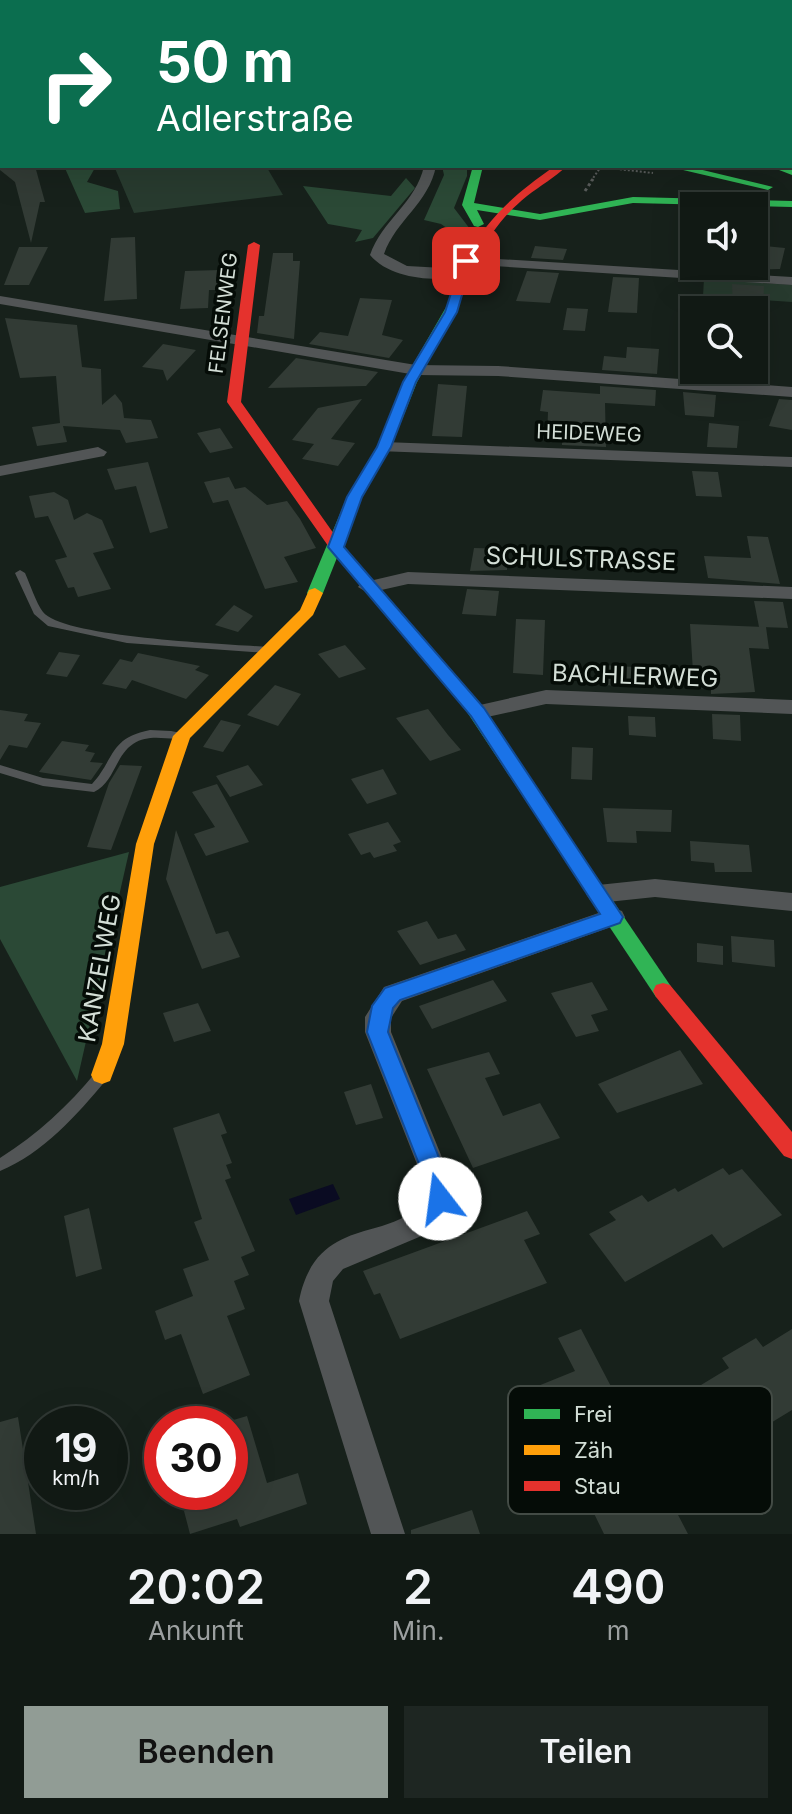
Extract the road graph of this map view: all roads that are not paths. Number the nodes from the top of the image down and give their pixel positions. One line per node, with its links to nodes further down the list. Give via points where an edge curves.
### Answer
1 (430, 168): 12 (street, via 426,189 377,255 394,268 412,272)
2 (477, 168): 7 (street)
3 (559, 168): 8 (street, KANZELWEG)
4 (664, 170): 5 (street)
5 (792, 192)
6 (792, 204): 9 (street, via 633,200)
7 (467, 205): 8 (street); 10 (street)
8 (504, 210): 9 (street); 10 (street, KANZELWEG)
9 (540, 217): 10 (street)
10 (483, 235): 12 (street, KANZELWEG)
11 (254, 245): 15 (street, FELSENWEG)
12 (464, 267): 13 (street); 16 (street, KANZELWEG, via 451,312)
13 (792, 281)
14 (0, 300): 15 (street)
15 (241, 340): 16 (street); 22 (street, FELSENWEG, via 234,402)
16 (416, 370): 17 (street); 18 (street, KANZELWEG)
17 (792, 392)
18 (384, 447): 20 (street, HEIDEWEG); 22 (street, KANZELWEG, via 354,497)
19 (98, 452): 21 (street)
20 (792, 462)
21 (0, 471)
22 (336, 547): 24 (street, FELSENWEG); 26 (street, KANZELWEG, via 307,612)
23 (20, 573): 26 (lane, via 39,614 52,624 127,640)
24 (368, 587): 25 (street, SCHULSTRASSE, via 408,578); 28 (street, FELSENWEG)
25 (792, 593)
26 (269, 650): 29 (street, KANZELWEG)
27 (792, 707): 28 (street, BACHLERWEG, via 546,697)
28 (478, 712): 32 (street, FELSENWEG)
29 (182, 736): 30 (lane, via 146,733 129,739 94,788 43,782); 33 (street, KANZELWEG, via 145,844 113,1044)
30 (0, 769)
31 (792, 902): 32 (street, via 655,888)
32 (605, 906): 34 (street, FELSENWEG, via 672,1005); 36 (street, via 393,994 378,1017 378,1032 440,1187 440,1199 434,1212 417,1225 336,1255 321,1268 314,1301)
33 (102, 1075): 35 (lane, KANZELWEG, via 56,1128)
34 (792, 1149)
35 (0, 1165)
36 (388, 1534)

